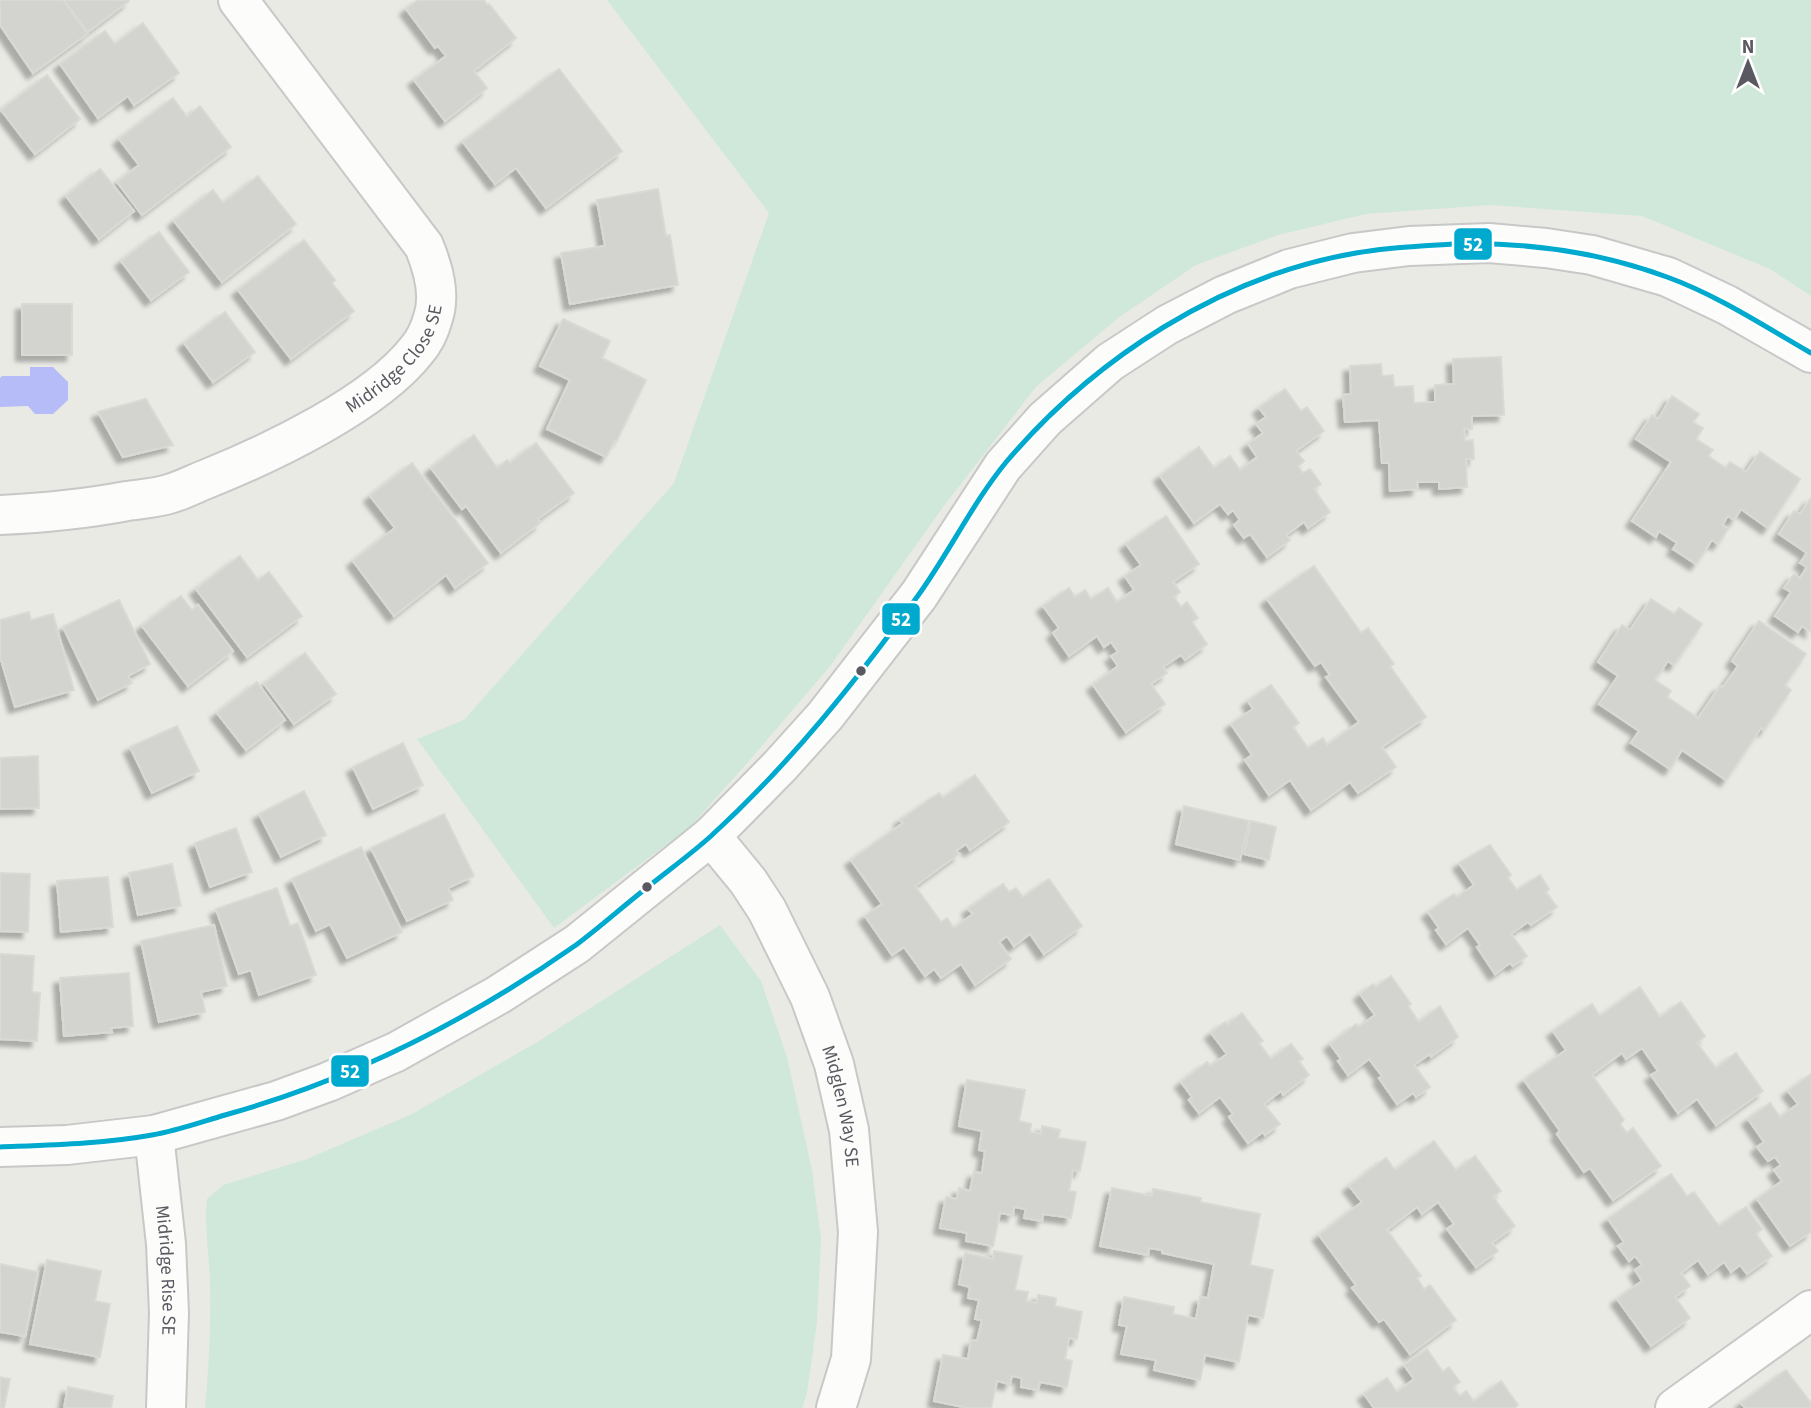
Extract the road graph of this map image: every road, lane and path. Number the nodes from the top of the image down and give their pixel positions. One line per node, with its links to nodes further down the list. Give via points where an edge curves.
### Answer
1 (237, 0): 3 (street, Midridge Close SE, via 424,246 436,289 435,315 428,331 391,377 290,441 235,468 169,494)
2 (1811, 353): 4 (street, via 1668,277 1592,256 1535,247 1489,243 1353,253 1289,269 1225,295 1110,362 1045,419 1003,466 919,595 825,716)
3 (0, 516)
4 (711, 836): 5 (street, via 577,944 396,1052 276,1101); 9 (street, Midglen Way SE, via 767,910 810,997 834,1064 849,1130 858,1232 851,1359)
5 (155, 1135): 6 (street); 8 (street, Midridge Rise SE, via 169,1299)
6 (0, 1147)
7 (1811, 1310): 10 (street)
8 (166, 1408)
9 (836, 1408)
10 (1675, 1408)

